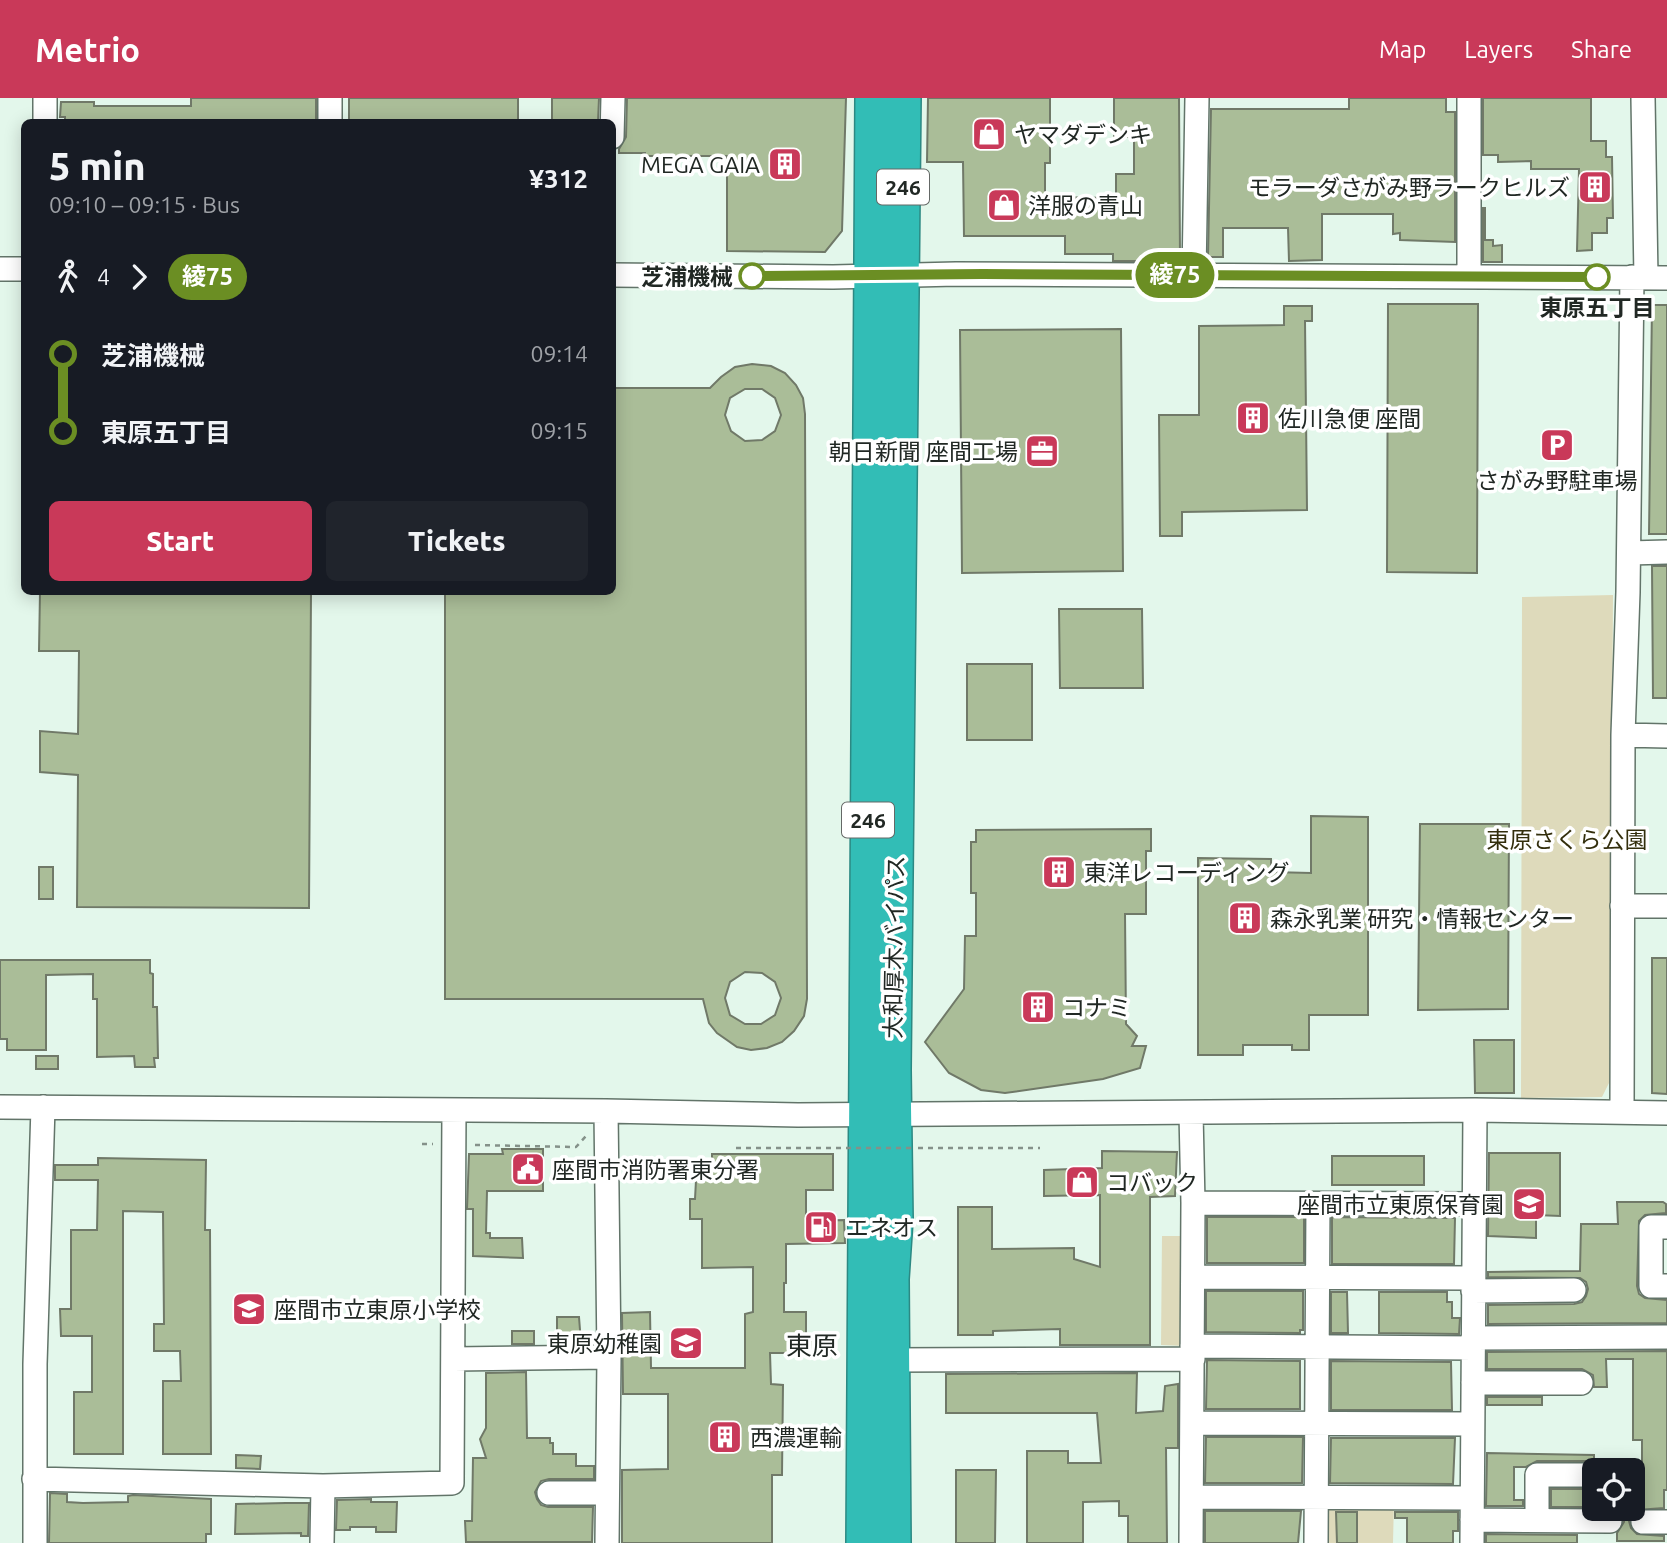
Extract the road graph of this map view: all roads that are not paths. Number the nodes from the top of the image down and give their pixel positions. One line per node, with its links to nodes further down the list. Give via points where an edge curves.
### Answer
1 (45, 98): 9 (street)
2 (330, 98): 10 (street)
3 (613, 98): 11 (street)
4 (873, 98): 16 (highway, 大和厚木バイパス / 246)
5 (903, 98): 16 (highway, 大和厚木バイパス / 246)
6 (1197, 98): 15 (street)
7 (1469, 98): 17 (street)
8 (1643, 98): 18 (street)
9 (45, 119)
10 (330, 119)
11 (612, 119)
12 (0, 269): 13 (street)
13 (21, 269)
14 (616, 275): 16 (street)
15 (1195, 275): 16 (street); 17 (street)
16 (887, 276): 33 (highway, 大和厚木バイパス / 246)
17 (1469, 277): 18 (street)
18 (1648, 278): 20 (street)
19 (1667, 552): 20 (street)
20 (1629, 553): 21 (street)
21 (1623, 735): 22 (street); 23 (street)
22 (1667, 736)
23 (1622, 906): 24 (street); 30 (street)
24 (1667, 906)
25 (0, 1107): 26 (street)
26 (43, 1107): 27 (street); 56 (street)
27 (454, 1110): 29 (street); 48 (street)
28 (1475, 1110): 30 (street); 31 (street); 36 (street)
29 (606, 1111): 33 (street); 47 (street)
30 (1622, 1112): 32 (street)
31 (1191, 1113): 33 (street); 34 (street)
32 (1667, 1113)
33 (880, 1114): 49 (highway, 大和厚木バイパス / 246, via 895,1219); 70 (highway, 大和厚木バイパス / 246)
34 (1193, 1203): 35 (street); 38 (street)
35 (1318, 1204): 36 (street); 39 (street)
36 (1474, 1204): 40 (street)
37 (1667, 1227): 41 (street, via 1651,1227 1651,1286)
38 (1193, 1277): 39 (street); 46 (street)
39 (1318, 1278): 40 (street); 45 (street)
40 (1473, 1284): 42 (street); 44 (street)
41 (1667, 1286)
42 (1574, 1290)
43 (1667, 1337): 44 (street)
44 (1473, 1343): 45 (street); 50 (street)
45 (1317, 1347): 46 (street); 53 (street)
46 (1193, 1352): 49 (street); 52 (street)
47 (609, 1357): 48 (street); 59 (street)
48 (454, 1359): 57 (street, via 452,1483)
49 (891, 1360): 71 (highway, 大和厚木バイパス / 246)
50 (1473, 1383): 51 (street); 54 (street)
51 (1581, 1383)
52 (1192, 1423): 53 (street); 60 (street)
53 (1317, 1424): 54 (street); 61 (street)
54 (1472, 1424): 63 (street)
55 (1582, 1475): 62 (street, via 1537,1475)
56 (34, 1479): 57 (street); 67 (street)
57 (323, 1486): 68 (street)
58 (549, 1493): 59 (street)
59 (607, 1493): 69 (street)
60 (1192, 1497): 61 (street); 72 (street)
61 (1317, 1498): 63 (street); 73 (street)
62 (1537, 1520): 63 (street); 64 (street)
63 (1472, 1521)
64 (1582, 1521)
65 (1643, 1522): 66 (street)
66 (1667, 1522)
67 (35, 1543)
68 (322, 1543)
69 (607, 1543)
70 (864, 1543)
71 (893, 1543)
72 (1191, 1543)
73 (1316, 1543)

